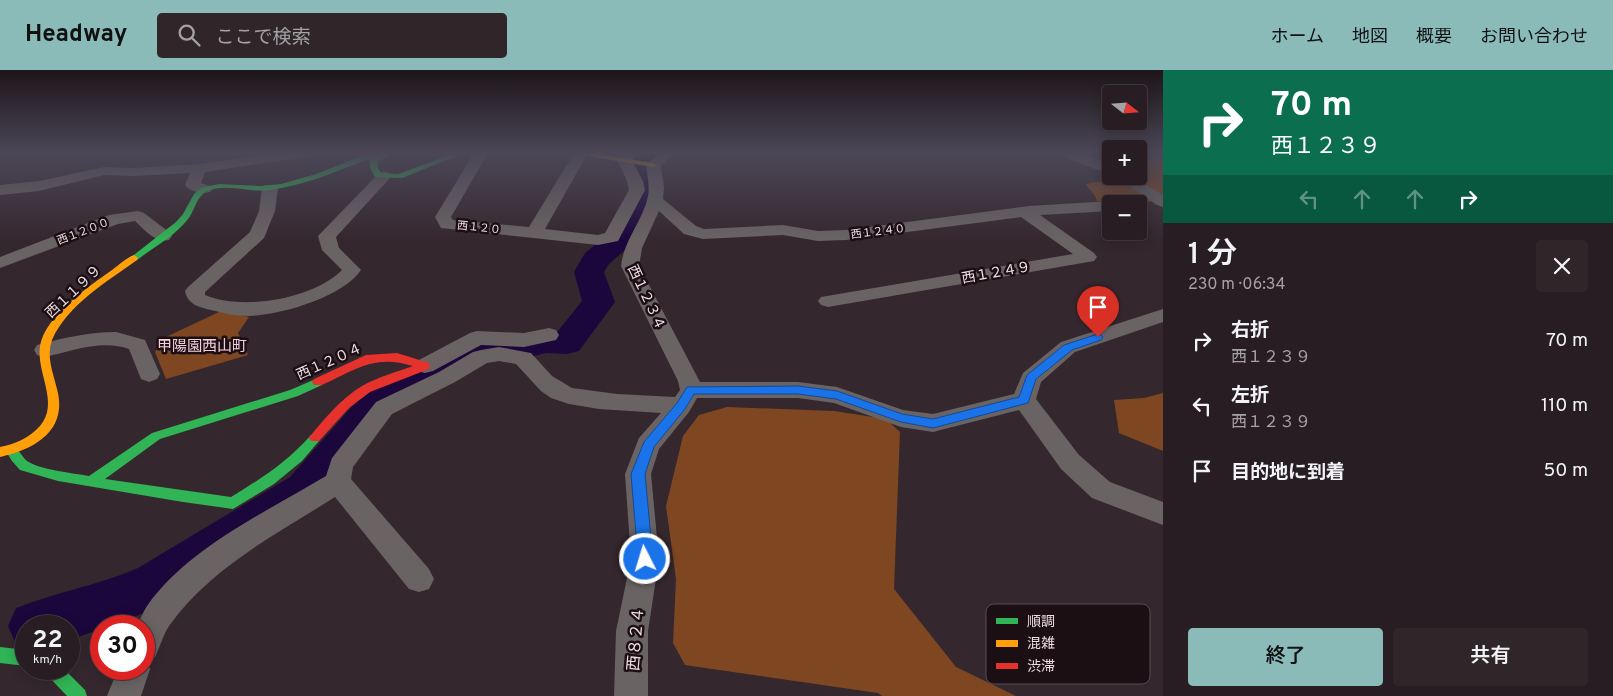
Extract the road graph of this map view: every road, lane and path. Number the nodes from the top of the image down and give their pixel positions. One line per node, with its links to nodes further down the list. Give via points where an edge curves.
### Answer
1 (54, 182): 12 (street)
2 (194, 182): 11 (street, via 193,185)
3 (295, 182): 10 (street)
4 (378, 182): 10 (street, via 327,236 331,250 352,270 347,278 275,308 248,310 199,300 195,291 258,234 267,211)
5 (464, 182): 19 (street, 西１２０, via 443,217 447,224)
6 (564, 182): 19 (street)
7 (635, 182): 19 (street, 西１２０, via 637,190 612,237 598,240)
8 (656, 182): 13 (street, 西１２３４)
9 (1136, 185): 14 (street)
10 (270, 188): 11 (street)
11 (205, 189): 20 (street, 西１１９９, via 197,194 188,215)
12 (0, 190)
13 (655, 200): 18 (street, 西１２４０, via 690,230 702,234 783,230 818,236 846,235); 28 (street, 西１２３４, via 630,255 630,266 689,380)
14 (1163, 202)
15 (1102, 207): 18 (street, 西１２４０)
16 (1147, 207): 17 (street)
17 (1163, 207)
18 (1025, 212): 22 (street, 西１２４９, via 1088,257)
19 (534, 233)
20 (163, 236): 21 (street, 西１２００, via 138,216 126,216); 25 (street, 西１１９９, via 69,312 50,334)
21 (0, 263)
22 (828, 301)
23 (1163, 314): 29 (street, via 1068,347 1031,378)
24 (549, 336): 26 (street, via 524,340 477,338)
25 (45, 350): 27 (street, via 108,339 129,341 138,345); 30 (street, via 55,415 32,441)
26 (425, 366): 31 (street, 西１２０４, via 397,357 370,358 294,393 156,436); 31 (street, via 368,388 352,398 298,458 233,503)
27 (149, 374)
28 (686, 398): 29 (street, via 798,390 837,395 901,418 933,423); 32 (street, via 584,399 560,394 523,358 499,354 480,357 448,377 384,408 341,465); 42 (street, 西８２４, via 648,445 638,474 645,559 632,631)
29 (1024, 400): 33 (street, via 1070,462 1101,490)
30 (5, 451): 31 (street, via 25,466)
31 (90, 482)
32 (338, 482): 34 (street); 35 (street, via 226,552 182,587)
33 (1163, 514)
34 (419, 579)
35 (155, 621)
36 (0, 655): 37 (street)
37 (15, 657)
38 (64, 680): 40 (street)
39 (130, 680): 41 (street)
40 (79, 696)
41 (124, 696)
42 (631, 696)

